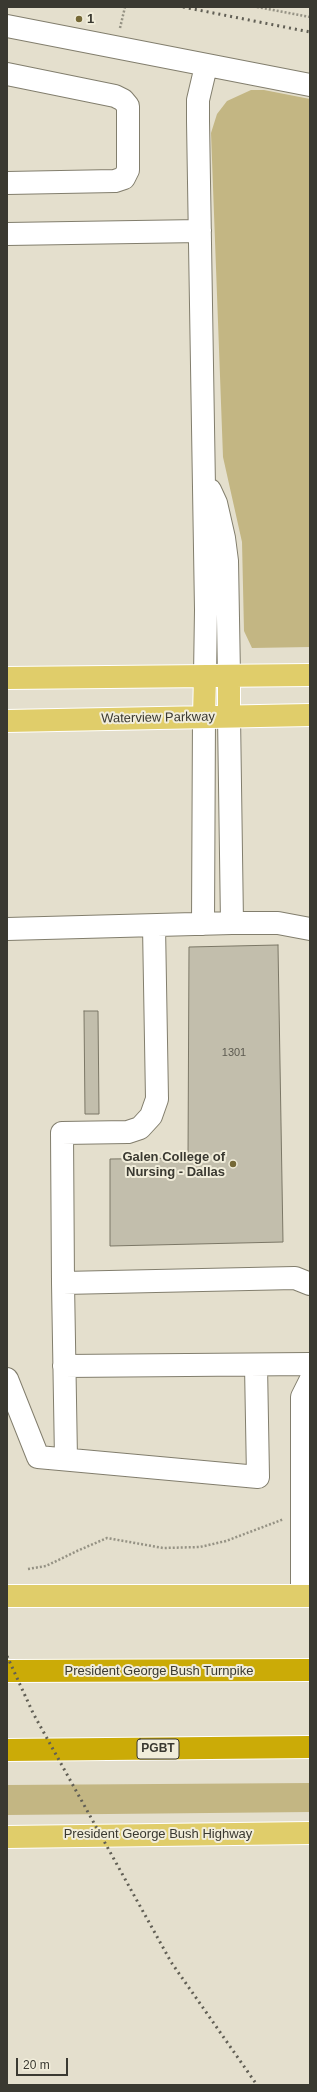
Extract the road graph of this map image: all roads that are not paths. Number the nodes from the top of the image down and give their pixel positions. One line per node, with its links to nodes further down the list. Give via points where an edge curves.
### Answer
1 (7, 26): 2 (street)
2 (206, 66): 4 (street); 6 (street, via 198,100)
3 (7, 74): 5 (street, via 115,96 123,100 128,106 128,170 124,178 115,181)
4 (310, 85)
5 (7, 183)
6 (200, 231): 7 (street); 8 (street)
7 (7, 234)
8 (204, 474): 10 (street); 11 (street, via 216,503 227,561)
9 (310, 675): 11 (main road)
10 (205, 676): 11 (main road); 12 (main road); 13 (main road)
11 (228, 676): 14 (main road)
12 (7, 678)
13 (204, 716): 14 (main road, Waterview Parkway); 16 (main road, Waterview Parkway); 18 (street)
14 (229, 716): 15 (main road, Waterview Parkway); 17 (street)
15 (310, 716)
16 (7, 721)
17 (232, 923): 18 (street); 21 (street, via 278,923)
18 (203, 924): 19 (street)
19 (154, 926): 20 (street); 22 (street, via 157,1099 151,1116 140,1128 128,1132 62,1133)
20 (7, 929)
21 (310, 929)
22 (63, 1283): 23 (street, via 295,1278); 26 (street)
23 (310, 1284)
24 (310, 1364): 25 (street)
25 (256, 1365): 26 (street); 29 (street, via 258,1477)
26 (64, 1366): 29 (street)
27 (7, 1379): 29 (street, via 38,1457)
28 (310, 1381): 31 (street, via 302,1397 301,1517)
29 (66, 1459)
30 (7, 1596): 31 (main road)
31 (306, 1596)
32 (310, 1670): 33 (highway, President George Bush Turnpike)
33 (7, 1672)
34 (310, 1748): 35 (highway, PGBT)
35 (7, 1750)
36 (310, 1833): 37 (main road, President George Bush Highway)
37 (7, 1837)

